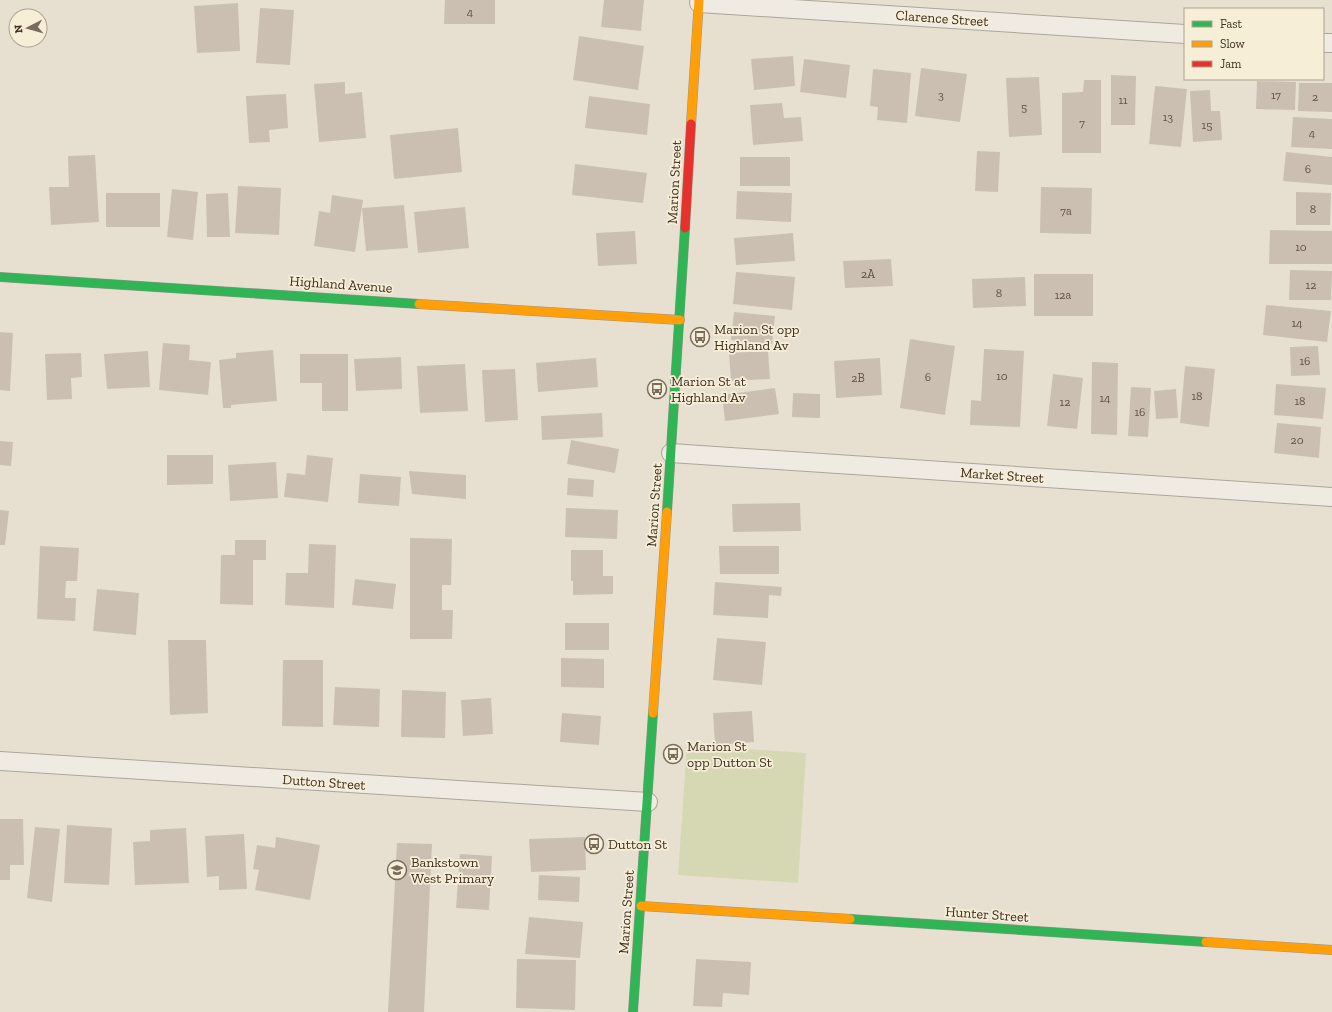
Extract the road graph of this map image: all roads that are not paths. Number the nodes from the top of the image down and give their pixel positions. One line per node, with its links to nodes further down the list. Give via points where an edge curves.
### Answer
1 (699, 1): 2 (street, Clarence Street); 4 (street, Marion Street)
2 (1184, 34)
3 (0, 277): 4 (street, Highland Avenue)
4 (680, 320): 5 (street, Marion Street)
5 (671, 453): 6 (street, Market Street); 8 (street, Marion Street)
6 (1332, 497)
7 (0, 761): 8 (street, Dutton Street)
8 (648, 802): 9 (street, Marion Street)
9 (641, 906): 10 (street, Hunter Street); 11 (street, Marion Street)
10 (1332, 950)
11 (633, 1012)

